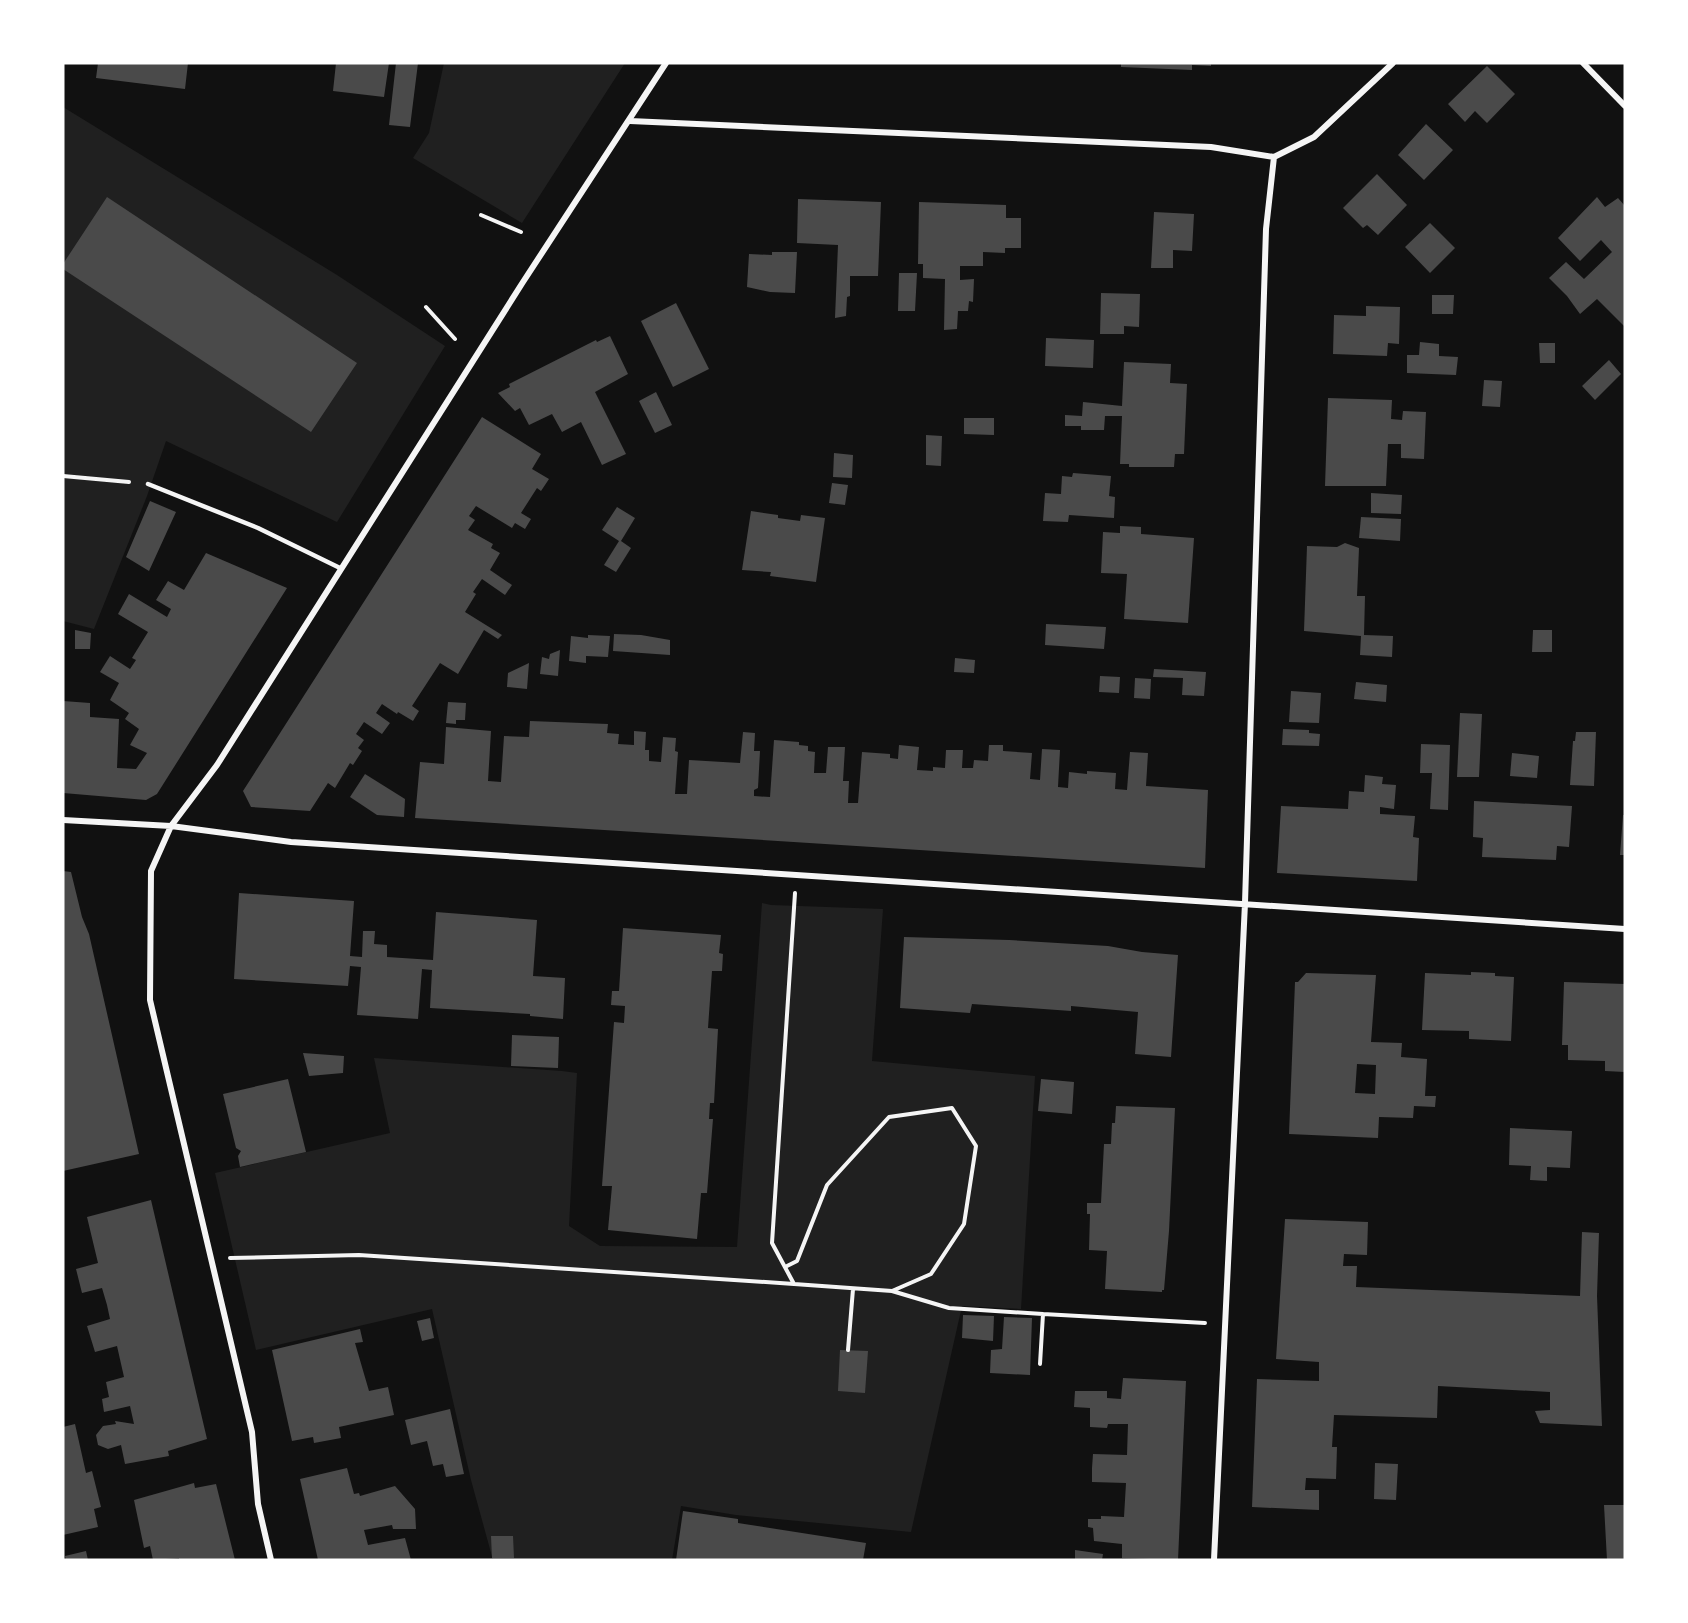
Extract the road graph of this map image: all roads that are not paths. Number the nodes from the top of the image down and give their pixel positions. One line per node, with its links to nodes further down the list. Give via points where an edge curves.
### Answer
1 (666, 63): 5 (street)
2 (1393, 63): 6 (street, via 1314,137)
3 (1583, 63): 4 (street)
4 (1625, 106)
5 (630, 120): 6 (street, via 1211,147); 8 (street)
6 (1274, 157): 11 (street, via 1266,229)
7 (148, 484): 8 (lane, via 258,528)
8 (340, 568): 10 (street, via 217,765)
9 (63, 820): 10 (street)
10 (171, 826): 11 (street, via 291,842); 13 (street, via 151,871 150,1000 252,1432 258,1503)
11 (1245, 903): 12 (street); 14 (street)
12 (1625, 929)
13 (271, 1560)
14 (1214, 1560)

